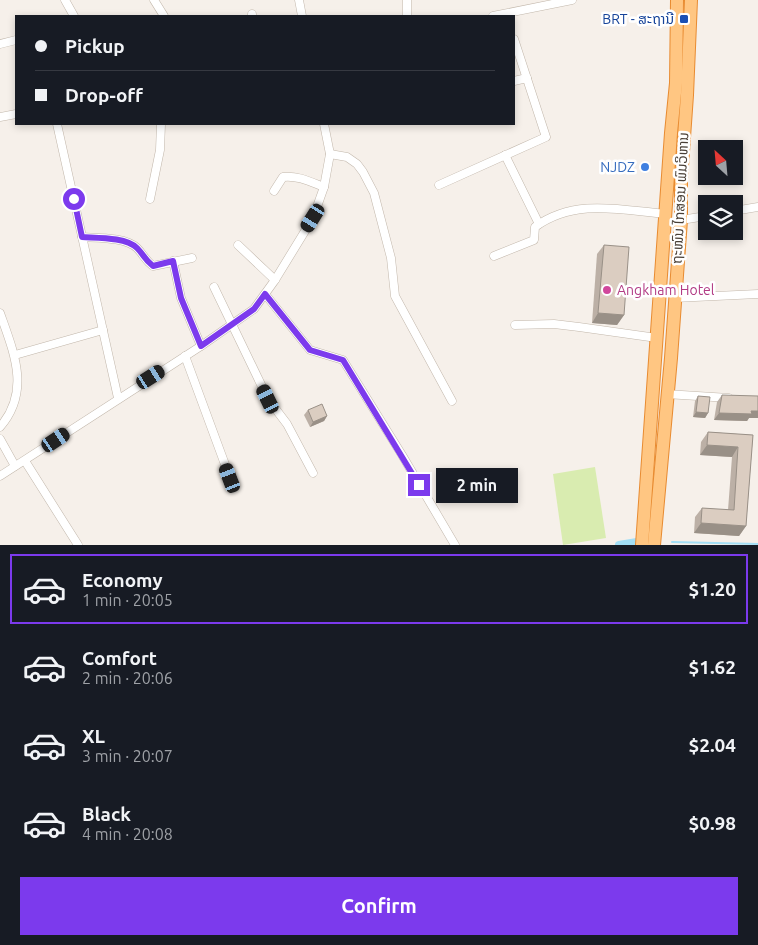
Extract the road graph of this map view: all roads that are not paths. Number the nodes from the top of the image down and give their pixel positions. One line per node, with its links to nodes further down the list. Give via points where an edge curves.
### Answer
1 (65, 0): 8 (street)
2 (154, 0): 9 (street)
3 (299, 0): 10 (street)
4 (407, 0): 11 (street)
5 (572, 0): 12 (street)
6 (677, 0): 31 (highway, ຖະໜົນ ໄກສອນ ພົມວິຫານ, via 676,83)
7 (691, 0): 33 (highway, ຖະໜົນ ໄກສອນ ພົມວິຫານ)
8 (73, 15)
9 (163, 15)
10 (302, 15)
11 (407, 15)
12 (506, 15)
13 (15, 40): 15 (street)
14 (515, 42): 16 (street)
15 (0, 44)
16 (527, 78): 17 (street); 24 (street, via 546,138)
17 (515, 81)
18 (15, 114): 19 (street)
19 (0, 117)
20 (58, 125): 35 (street)
21 (161, 125): 28 (street, via 160,150)
22 (324, 125): 23 (street)
23 (330, 154): 26 (street); 58 (street, via 347,157 357,164 374,193 391,258 395,296)
24 (505, 155): 25 (street); 34 (street)
25 (439, 184)
26 (324, 187): 27 (street, via 288,176 283,177); 40 (street, via 313,218)
27 (274, 191)
28 (150, 199)
29 (758, 207): 30 (street)
30 (743, 210)
31 (666, 214): 34 (street, via 579,208); 49 (highway, ຖະໜົນ ໄກສອນ ພົມວິຫານ)
32 (698, 217): 33 (street)
33 (681, 220): 44 (highway, ຖະໜົນ ໄກສອນ ພົມວິຫານ)
34 (539, 224): 37 (street, via 535,228 534,240)
35 (82, 237): 39 (street, via 129,242 153,266); 48 (street)
36 (238, 245): 40 (street)
37 (494, 256)
38 (192, 258): 39 (street)
39 (173, 261): 50 (street, via 181,298)
40 (275, 280): 42 (street)
41 (214, 287): 46 (street)
42 (265, 294): 46 (street, via 254,309); 67 (street, via 310,350 343,360)
43 (758, 294): 44 (street)
44 (674, 298): 54 (highway, ຖະໜົນ ໄກສອນ ພົມວິຫານ)
45 (0, 313): 51 (street)
46 (233, 325): 50 (street); 63 (street, via 268,399 287,424)
47 (515, 325): 49 (street, via 554,324)
48 (103, 330): 51 (street); 56 (street)
49 (657, 338): 53 (highway, ຖະໜົນ ໄກສອນ ພົມວິຫານ)
50 (201, 346): 52 (street)
51 (15, 355): 59 (street, via 16,398 9,417)
52 (184, 356): 56 (street); 65 (street)
53 (656, 358): 54 (highway); 68 (highway, ຖະໜົນ ໄກສອນ ພົມວິຫານ)
54 (671, 358): 55 (highway, ຖະໜົນ ໄກສອນ ພົມວິຫານ)
55 (666, 394): 57 (street); 69 (highway, ຖະໜົນ ໄກສອນ ພົມວິຫານ)
56 (118, 398): 61 (street)
57 (739, 398)
58 (452, 401)
59 (0, 427)
60 (0, 438): 62 (street)
61 (25, 461): 62 (street); 66 (street)
62 (15, 466): 64 (street)
63 (313, 473)
64 (0, 476)
65 (230, 478)
66 (78, 545)
67 (455, 545)
68 (642, 545)
69 (654, 545)

